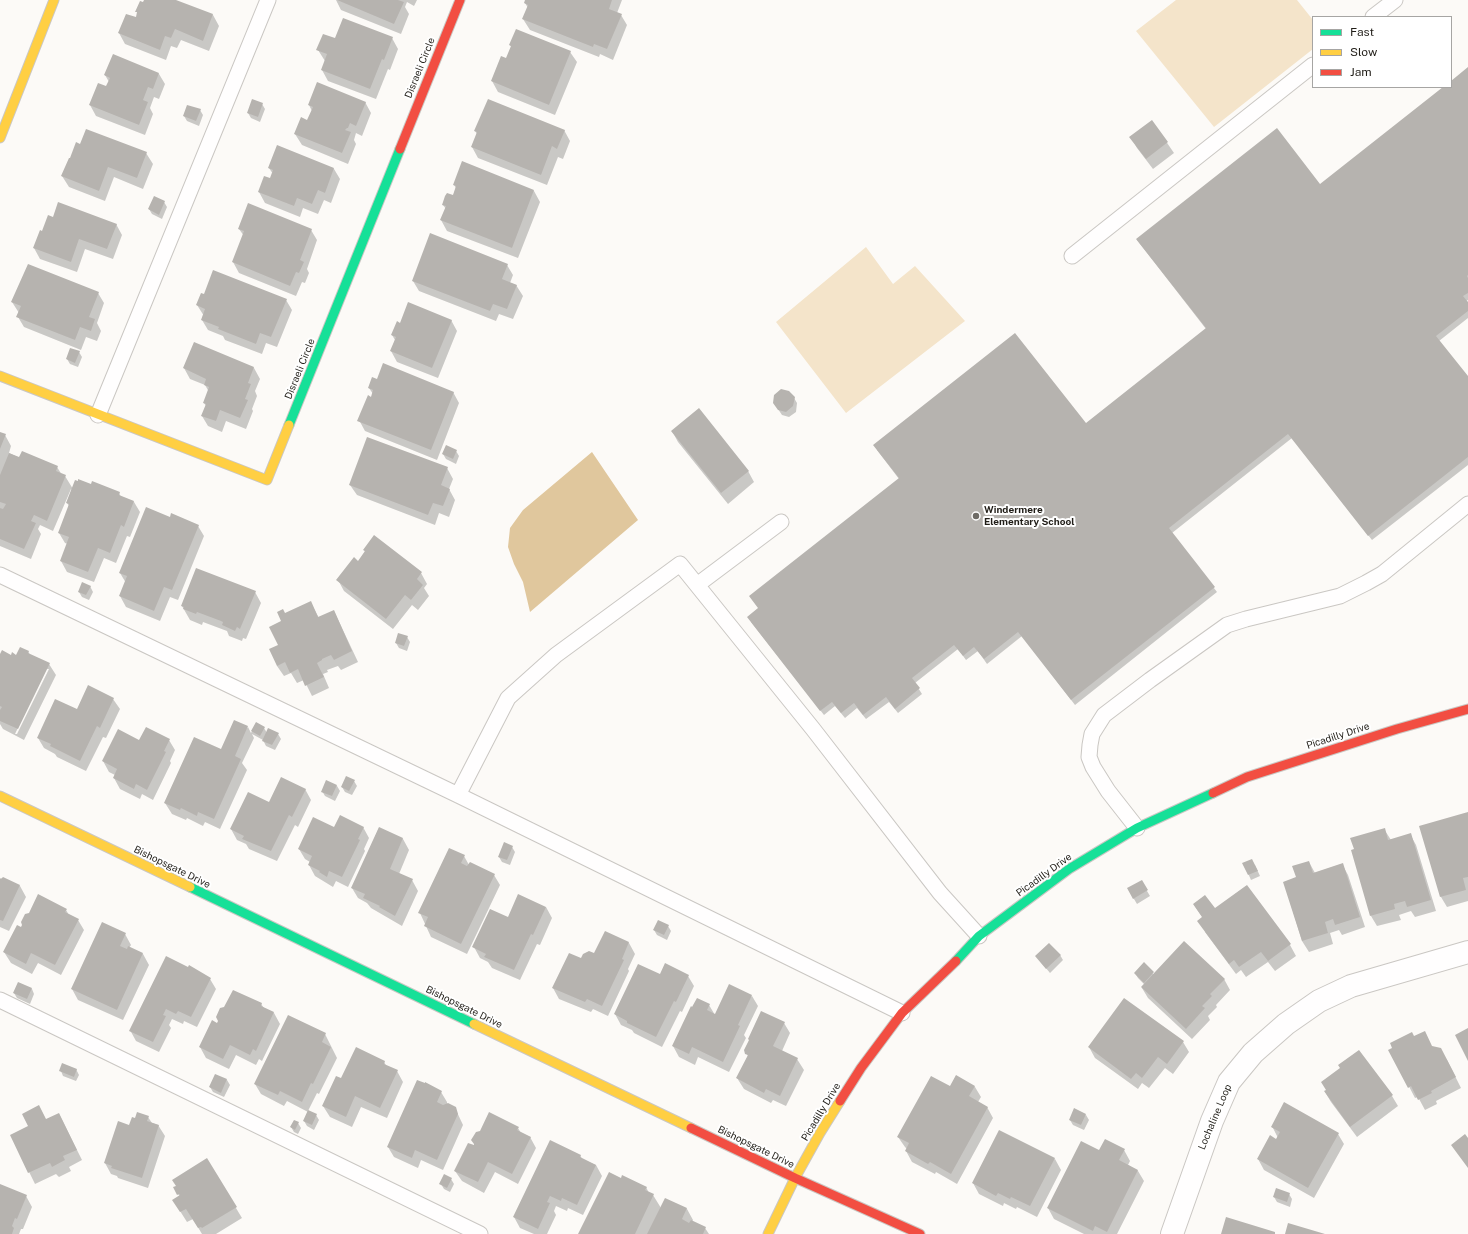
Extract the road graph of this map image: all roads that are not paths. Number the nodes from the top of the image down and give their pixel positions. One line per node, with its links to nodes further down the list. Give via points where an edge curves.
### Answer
1 (54, 0): 7 (street)
2 (268, 0): 10 (lane)
3 (460, 0): 10 (street, Disraeli Circle, via 267,480)
4 (1395, 0): 5 (lane)
5 (1375, 16)
6 (1312, 66): 8 (lane)
7 (0, 136)
8 (1072, 256)
9 (0, 376): 10 (street, Disraeli Circle)
10 (98, 415)
11 (1468, 504): 18 (lane, via 1382,574 1340,596 1227,625 1104,715 1092,734 1089,757 1108,792)
12 (781, 522): 14 (lane)
13 (0, 575): 16 (lane)
14 (697, 585): 16 (lane, via 680,564 556,655 508,698); 19 (lane, via 940,893)
15 (1468, 709): 18 (street, Picadilly Drive, via 1247,777)
16 (458, 795): 22 (lane)
17 (0, 796): 23 (street, Bishopsgate Drive)
18 (1137, 828): 19 (street, Picadilly Drive, via 1069,870)
19 (980, 936): 22 (street, Picadilly Drive)
20 (1468, 952): 27 (street, Lochaline Loop, via 1351,986 1319,1001 1286,1024 1253,1053 1229,1082 1212,1121)
21 (0, 1000): 24 (lane)
22 (902, 1013): 23 (street, Picadilly Drive, via 861,1068)
23 (795, 1178): 25 (street, Picadilly Drive); 26 (street, Bishopsgate Drive)
24 (480, 1234)
25 (768, 1234)
26 (920, 1234)
27 (1172, 1234)

